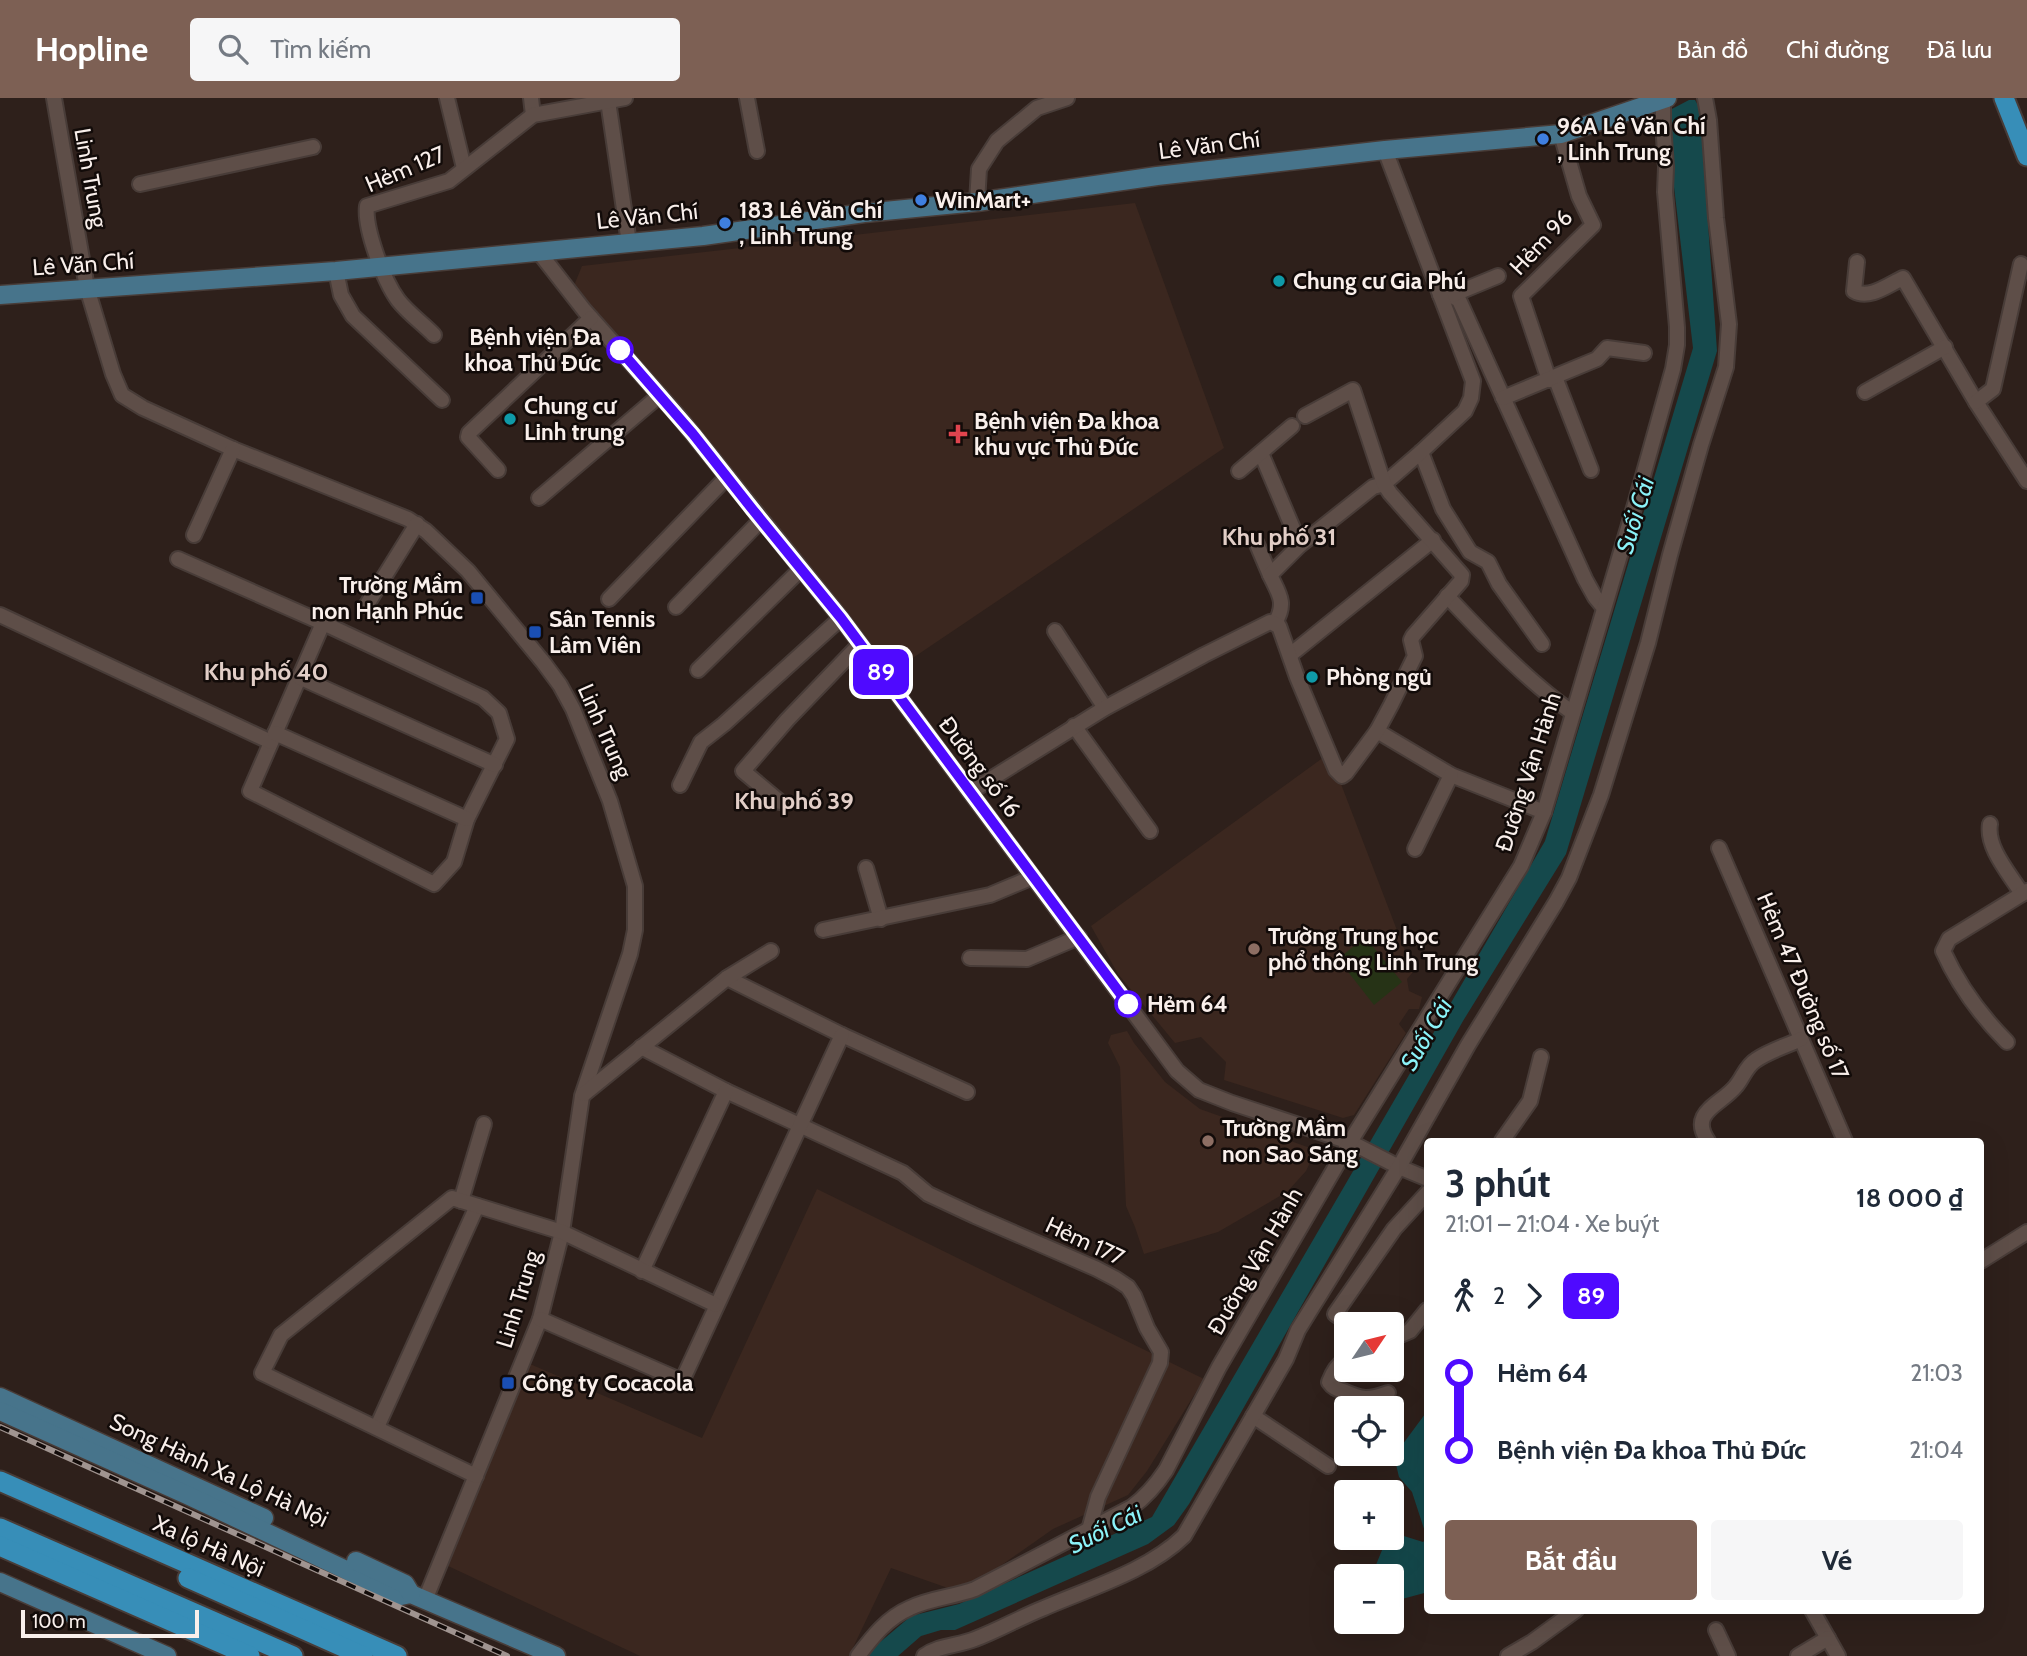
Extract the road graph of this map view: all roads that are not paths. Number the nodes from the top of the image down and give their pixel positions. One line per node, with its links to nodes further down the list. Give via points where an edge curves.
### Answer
1 (54, 98): 30 (street, Linh Trung)
2 (447, 98): 20 (street)
3 (531, 98): 13 (street)
4 (625, 98): 11 (street, Hẻm 127)
5 (747, 98): 18 (street)
6 (1067, 98): 22 (street, via 1037,108 998,141 979,169)
7 (1705, 98): 118 (street, via 1729,324 1726,367 1700,445 1648,643 1601,795 1569,878)
8 (2004, 98): 19 (highway)
9 (2016, 98): 14 (highway)
10 (1665, 99): 15 (main road, Lê Văn Chí); 68 (street, Đường Vận Hành, via 1665,192 1677,345)
11 (608, 101): 12 (street, Hẻm 127); 23 (street)
12 (576, 102): 13 (street, Hẻm 127)
13 (533, 115): 20 (street, Hẻm 127)
14 (2027, 122)
15 (1561, 134): 17 (main road, Lê Văn Chí); 37 (street, Hẻm 96, via 1579,196 1593,225 1521,296)
16 (313, 147): 21 (street)
17 (1385, 150): 22 (main road, Lê Văn Chí); 32 (street)
18 (757, 151)
19 (2027, 156)
20 (464, 168): 27 (street, Hẻm 127, via 449,181 367,206)
21 (140, 184)
22 (977, 202): 23 (main road, Lê Văn Chí)
23 (629, 243): 24 (main road, Lê Văn Chí)
24 (538, 251): 27 (main road, Lê Văn Chí); 33 (street, Đường số 16)
25 (1857, 262): 35 (street, via 1854,291 1873,293 1903,278)
26 (2021, 264): 42 (street, via 1993,389)
27 (380, 267): 28 (main road, Lê Văn Chí); 34 (street, via 397,299)
28 (336, 271): 30 (main road, Lê Văn Chí); 41 (street, via 341,295 353,316)
29 (1498, 276): 32 (street)
30 (87, 288): 31 (main road, Lê Văn Chí); 45 (street, Linh Trung, via 122,395)
31 (0, 295)
32 (1446, 295): 40 (street, via 1459,300); 46 (street, via 1472,382 1471,398 1465,411)
33 (590, 318): 39 (street, Đường số 16); 48 (street, via 469,433)
34 (433, 335)
35 (1945, 347): 38 (street); 42 (street)
36 (1644, 353): 37 (street, via 1607,348 1597,359)
37 (1552, 378): 40 (street); 49 (street)
38 (1866, 392)
39 (660, 395): 51 (street, Đường số 16); 54 (street)
40 (1503, 398): 68 (street, via 1585,579)
41 (443, 400)
42 (1976, 402): 52 (street)
43 (1305, 416): 53 (street, via 1353,390)
44 (1292, 426): 47 (street)
45 (233, 449): 56 (street, Linh Trung); 57 (street)
46 (1421, 452): 53 (street); 75 (street, via 1443,509 1470,552 1488,562)
47 (1261, 453): 50 (street); 60 (street)
48 (498, 470)
49 (1591, 470)
50 (1239, 471)
51 (727, 477): 55 (street, Đường số 16); 65 (street)
52 (2027, 481)
53 (1384, 484): 58 (street); 60 (street, via 1373,487)
54 (539, 498)
55 (761, 520): 62 (street, Đường số 16); 67 (street)
56 (417, 524): 66 (street); 111 (street, Linh Trung, via 468,571 560,685 592,752 629,861 635,886 635,930)
57 (194, 534)
58 (1433, 540): 64 (street, via 1462,575); 76 (street)
59 (1256, 542): 63 (street)
60 (1300, 545): 63 (street)
61 (178, 559): 71 (street)
62 (801, 569): 70 (street, Đường số 16); 77 (street)
63 (1270, 575): 72 (street, via 1282,607)
64 (1447, 596): 80 (street, via 1484,636); 82 (street, via 1413,636 1415,656)
65 (609, 599)
66 (366, 606)
67 (676, 607)
68 (1604, 608): 80 (street, Đường Vận Hành)
69 (0, 615): 83 (street)
70 (841, 618): 74 (street, Đường số 16); 86 (street, via 701,741)
71 (323, 623): 78 (street); 84 (street, via 484,698 499,713 507,739)
72 (1275, 623): 76 (street); 79 (street, via 1266,623)
73 (1055, 631): 79 (street)
74 (860, 644): 87 (street, Đường số 16); 88 (street, via 743,771)
75 (1542, 644)
76 (1290, 655): 82 (street, via 1340,775)
77 (698, 670)
78 (299, 677): 83 (street); 84 (street)
79 (1105, 708): 81 (street)
80 (1573, 713): 89 (street, Đường Vận Hành)
81 (1074, 726): 87 (street); 92 (street)
82 (1377, 731): 85 (street)
83 (273, 738): 90 (street); 90 (street, via 250,791 434,884 454,862)
84 (495, 765): 90 (street)
85 (1451, 775): 89 (street); 94 (street)
86 (680, 785)
87 (970, 792): 96 (street, Đường số 16)
88 (780, 802)
89 (1544, 812): 117 (street, Đường Vận Hành, via 1521,866)
90 (467, 819)
91 (1990, 824): 97 (street, via 1991,844)
92 (1150, 831)
93 (1719, 848): 105 (street, Hẻm 47 Đường số 17)
94 (1415, 849)
95 (866, 867): 98 (street)
96 (1034, 877): 98 (street, via 989,895); 100 (street, Đường số 16)
97 (2025, 893): 106 (street, via 1949,939 1943,951 1992,1028)
98 (881, 919): 99 (street)
99 (823, 930)
100 (1079, 937): 102 (street, via 1027,959); 117 (street, Đường số 16, via 1177,1071 1199,1090)
101 (771, 951): 103 (street)
102 (970, 958)
103 (727, 978): 104 (street); 107 (street)
104 (842, 1035): 110 (street); 113 (street)
105 (1801, 1039): 115 (street, via 1751,1063 1736,1087 1702,1120); 116 (street, Hẻm 47 Đường số 17)
106 (2007, 1042)
107 (641, 1047): 109 (street, Hẻm 177); 111 (street)
108 (1541, 1057): 114 (street, via 1530,1101)
109 (726, 1091): 113 (street, Hẻm 177); 126 (street)
110 (967, 1092)
111 (582, 1096): 123 (street, Linh Trung)
112 (484, 1124): 121 (street)
113 (799, 1126): 127 (street); 143 (street, Hẻm 177, via 899,1171 928,1194 1128,1287 1161,1352 1160,1363 1098,1497)
114 (1505, 1138)
115 (1705, 1138)
116 (1844, 1138)
117 (1356, 1144): 118 (street, Đường số 16); 143 (street, Đường Vận Hành, via 1219,1367 1156,1485 1132,1507)
118 (1394, 1164): 119 (street, Đường số 16); 136 (street)
119 (1424, 1177)
120 (1424, 1196): 128 (street, via 1394,1229)
121 (461, 1201): 122 (street); 137 (street, via 452,1198 281,1335 262,1373)
122 (477, 1206): 123 (street); 137 (street)
123 (562, 1232): 126 (street); 130 (street, Linh Trung)
124 (2027, 1232): 125 (street)
125 (1984, 1259)
126 (642, 1271): 127 (street)
127 (716, 1305): 130 (street, via 682,1381)
128 (1336, 1312)
129 (1424, 1314): 131 (street)
130 (540, 1319): 139 (street, Linh Trung)
131 (1404, 1334)
132 (1334, 1371): 133 (street, via 1329,1382 1332,1387 1360,1399)
133 (1388, 1393)
134 (0, 1397): 147 (main road, Song Hành Xa Lộ Hà Nội, via 405,1584)
135 (0, 1411): 147 (main road, Song Hành Xa Lộ Hà Nội, via 401,1596)
136 (1253, 1416): 138 (street); 160 (street, via 1193,1524 1166,1552 974,1640)
137 (377, 1427): 139 (street)
138 (1328, 1466)
139 (476, 1476): 147 (street, Linh Trung)
140 (0, 1481): 157 (highway, Xa lộ Hà Nội)
141 (0, 1494): 156 (highway, Xa lộ Hà Nội)
142 (0, 1528): 155 (highway)
143 (1089, 1530): 159 (street, Đường Vận Hành, via 975,1589 912,1607 876,1632)
144 (0, 1546): 154 (highway)
145 (0, 1582): 153 (main road)
146 (0, 1594): 152 (main road)
147 (418, 1597): 158 (main road, Song Hành Xa Lộ Hà Nội)
148 (1570, 1614): 161 (street)
149 (1814, 1614): 151 (street)
150 (1716, 1630): 162 (street)
151 (1828, 1638): 163 (street); 164 (street)
152 (142, 1656)
153 (167, 1656)
154 (250, 1656)
155 (293, 1656)
156 (363, 1656)
157 (397, 1656)
158 (556, 1656)
159 (858, 1656)
160 (924, 1656)
161 (1508, 1656)
162 (1728, 1656)
163 (1798, 1656)
164 (1838, 1656)

